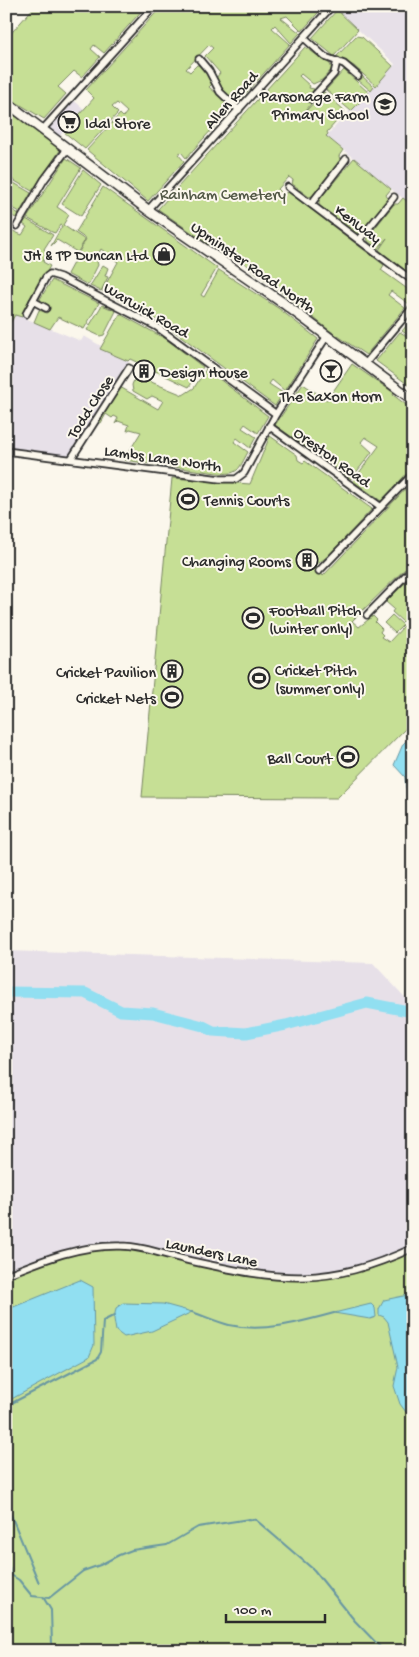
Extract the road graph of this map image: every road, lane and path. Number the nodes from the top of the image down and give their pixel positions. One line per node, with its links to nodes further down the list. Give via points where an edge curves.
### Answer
1 (154, 6): 10 (street)
2 (332, 6): 3 (street, Allen Road)
3 (304, 38): 5 (street, via 325,57); 9 (street, Allen Road)
4 (199, 59): 9 (street, via 220,92)
5 (336, 61): 6 (street); 7 (street, via 334,74)
6 (358, 76)
7 (311, 100)
8 (6, 102): 10 (street, Upminster Road North)
9 (239, 110): 16 (street, Allen Road)
10 (43, 129): 11 (street, Upminster Road North)
11 (68, 148): 16 (street, Upminster Road North); 17 (street, via 44,180)
12 (346, 159): 15 (street)
13 (288, 186): 15 (street, Kenway)
14 (394, 197): 18 (street)
15 (311, 204): 18 (street, Kenway)
16 (148, 210): 24 (street, Upminster Road North)
17 (17, 226)
18 (359, 240): 19 (street, Kenway)
19 (413, 281)
20 (33, 301): 21 (street); 23 (street, Warwick Road); 28 (street, Warwick Road, via 46,277 50,274 60,277 157,327)
21 (46, 308)
22 (413, 308): 25 (street)
23 (26, 314)
24 (327, 336): 25 (street, Upminster Road North); 28 (street, Lambs Lane North)
25 (365, 364): 27 (street, Upminster Road North)
26 (129, 368): 31 (street, Todd Close)
27 (413, 400)
28 (276, 414): 29 (street, Lambs Lane North)
29 (268, 426): 31 (street, Lambs Lane North, via 244,473 232,480); 33 (street, Oreston Road)
30 (6, 451): 31 (street, Lambs Lane North)
31 (71, 459)
32 (413, 474): 33 (street)
33 (381, 507): 35 (street)
34 (413, 568): 36 (street)
35 (319, 571)
36 (367, 615)
37 (413, 1248): 38 (street, Launders Lane, via 369,1267 315,1278 244,1273 122,1246 94,1246 57,1254)
38 (6, 1274)

